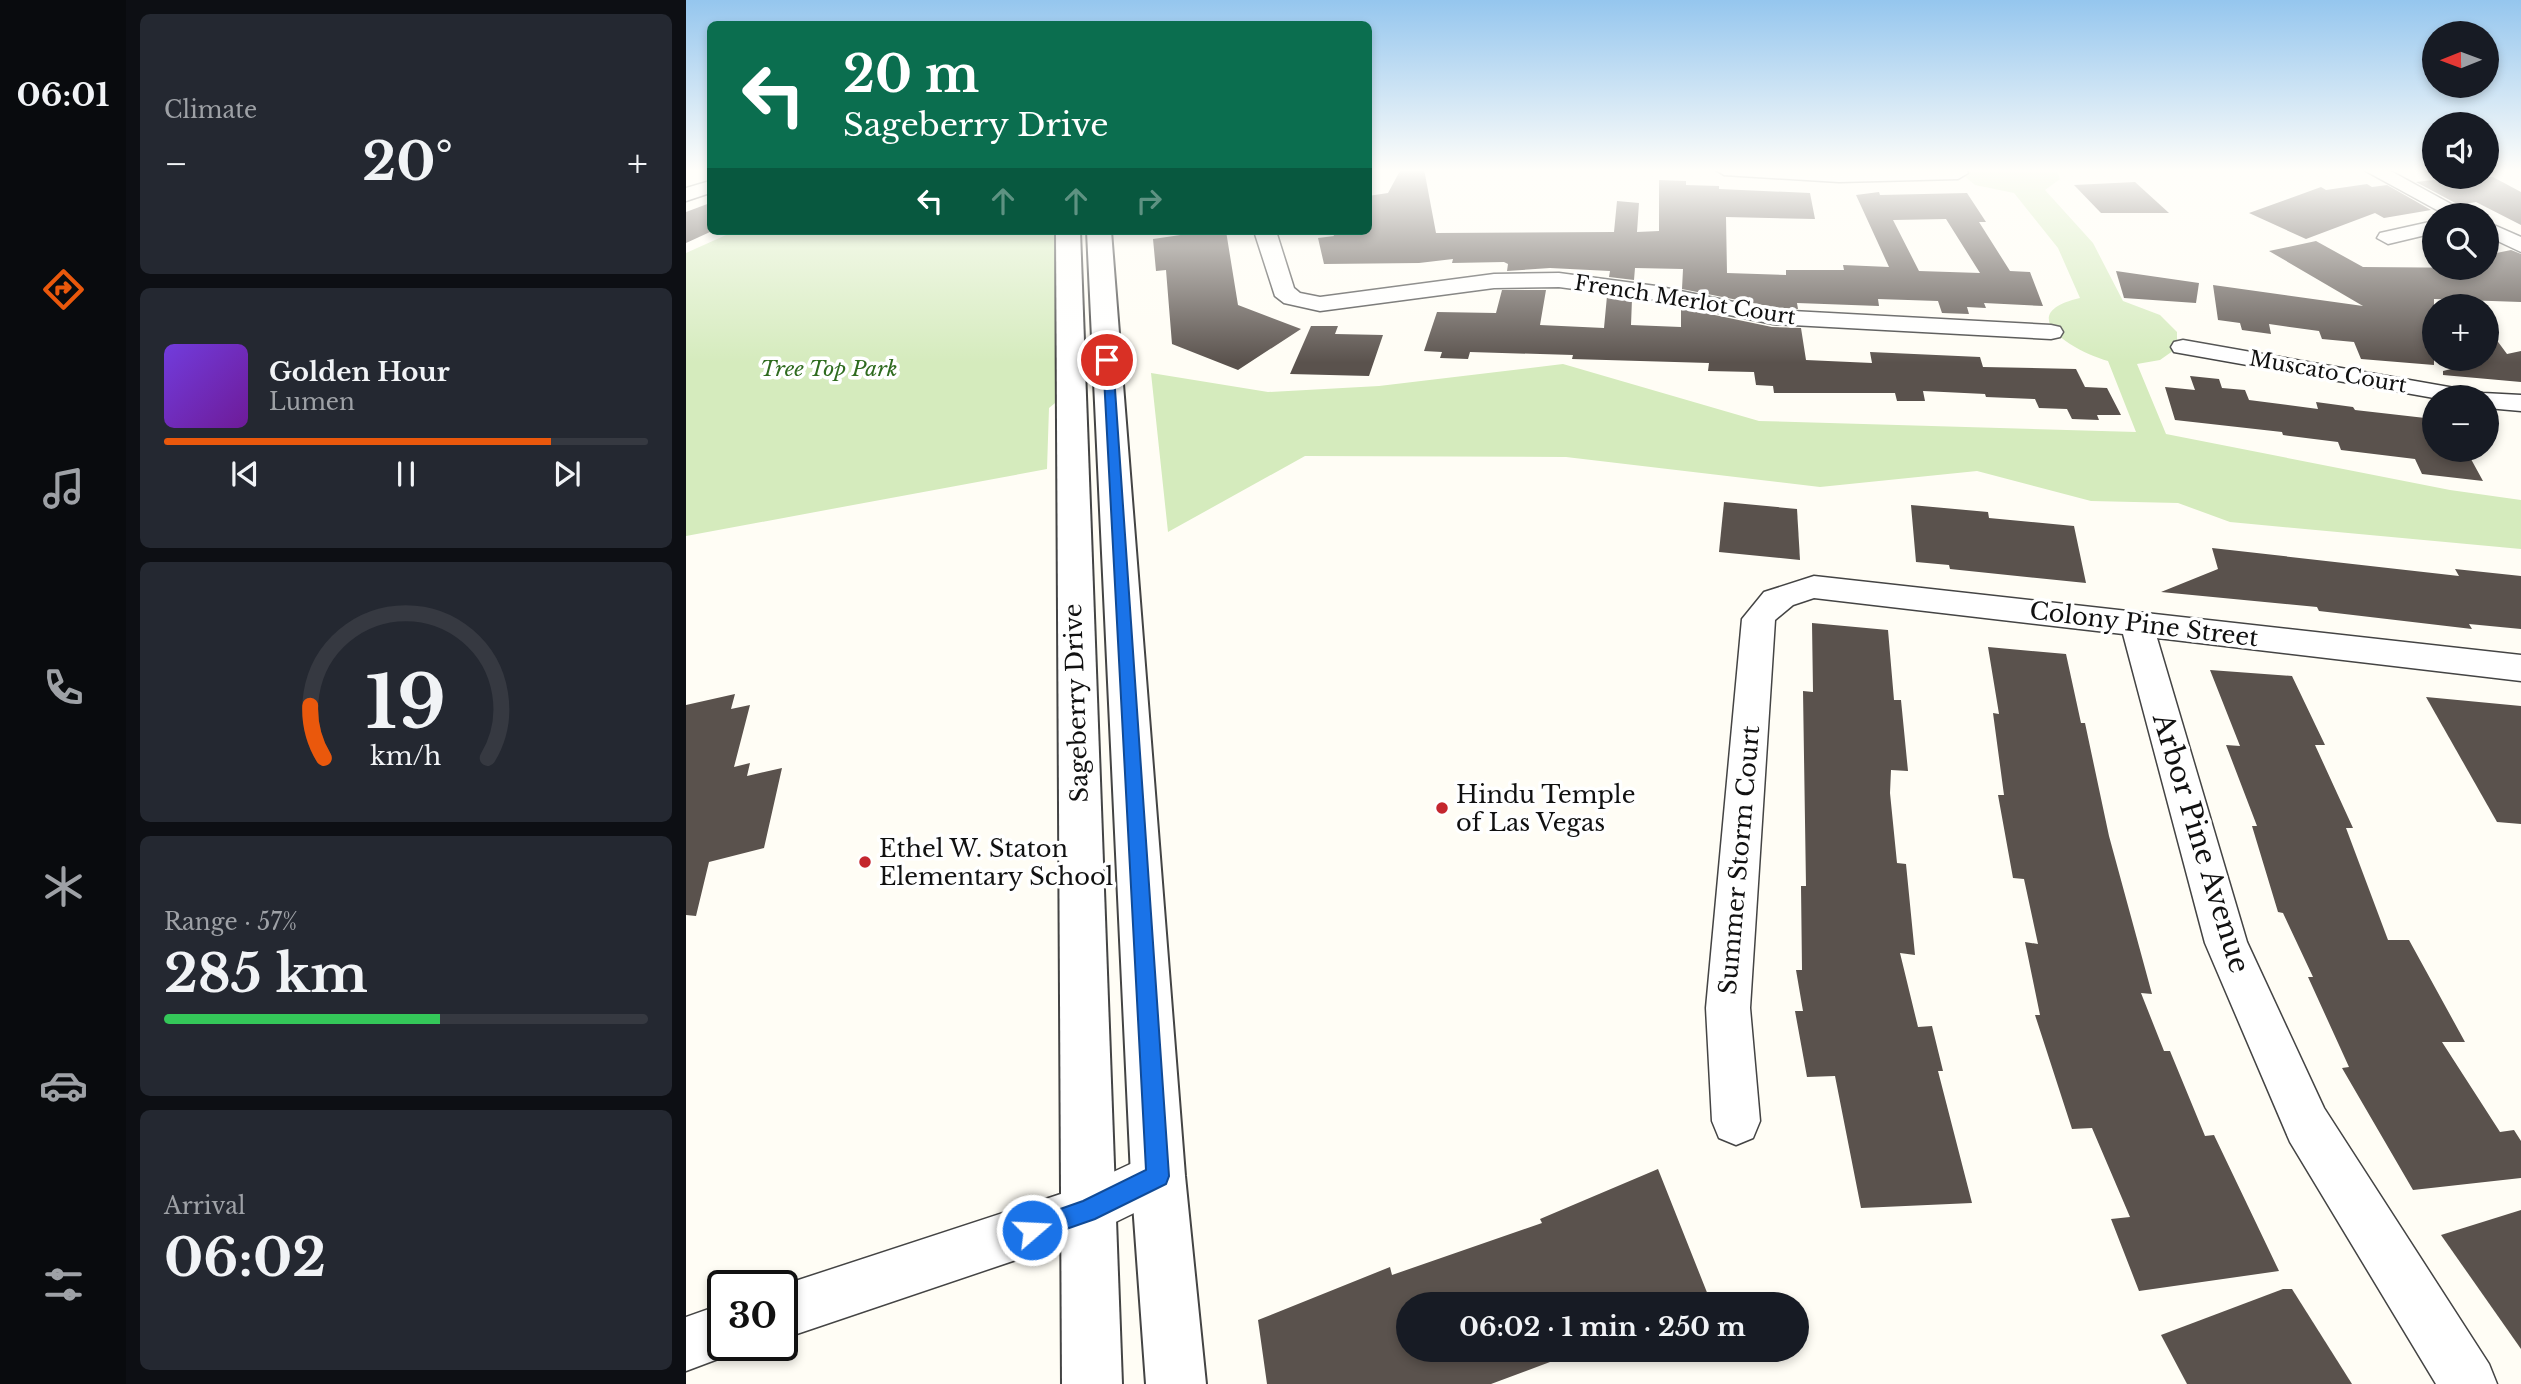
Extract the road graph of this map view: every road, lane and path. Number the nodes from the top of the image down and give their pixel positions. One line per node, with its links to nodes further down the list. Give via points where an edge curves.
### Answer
1 (2406, 234): 6 (street)
2 (2499, 234): 7 (street)
3 (1068, 235): 18 (street, Sageberry Drive)
4 (1099, 235): 17 (street, Sageberry Drive)
5 (1266, 235): 8 (street, French Merlot Court, via 1283,291 1292,298 1320,304 1494,281 1559,280 1656,293 1773,317)
6 (2388, 238)
7 (2521, 245)
8 (2051, 331)
9 (2183, 347): 10 (street, Muscato Court)
10 (2422, 388)
11 (2499, 401): 12 (street)
12 (2521, 403)
13 (1770, 603): 14 (street, Colony Pine Street, via 1790,591 1814,587); 16 (street, Summer Storm Court, via 1758,619 1728,1007)
14 (2136, 623): 15 (street, Colony Pine Street); 24 (street, Arbor Pine Avenue, via 2226,943 2307,1125)
15 (2521, 668)
16 (1736, 1121)
17 (1158, 1176): 18 (street); 23 (street, Sageberry Drive)
18 (1087, 1211): 19 (street); 22 (street, Sageberry Drive)
19 (798, 1307)
20 (707, 1337): 21 (street)
21 (686, 1344)
22 (1092, 1384)
23 (1176, 1384)
24 (2469, 1384)

